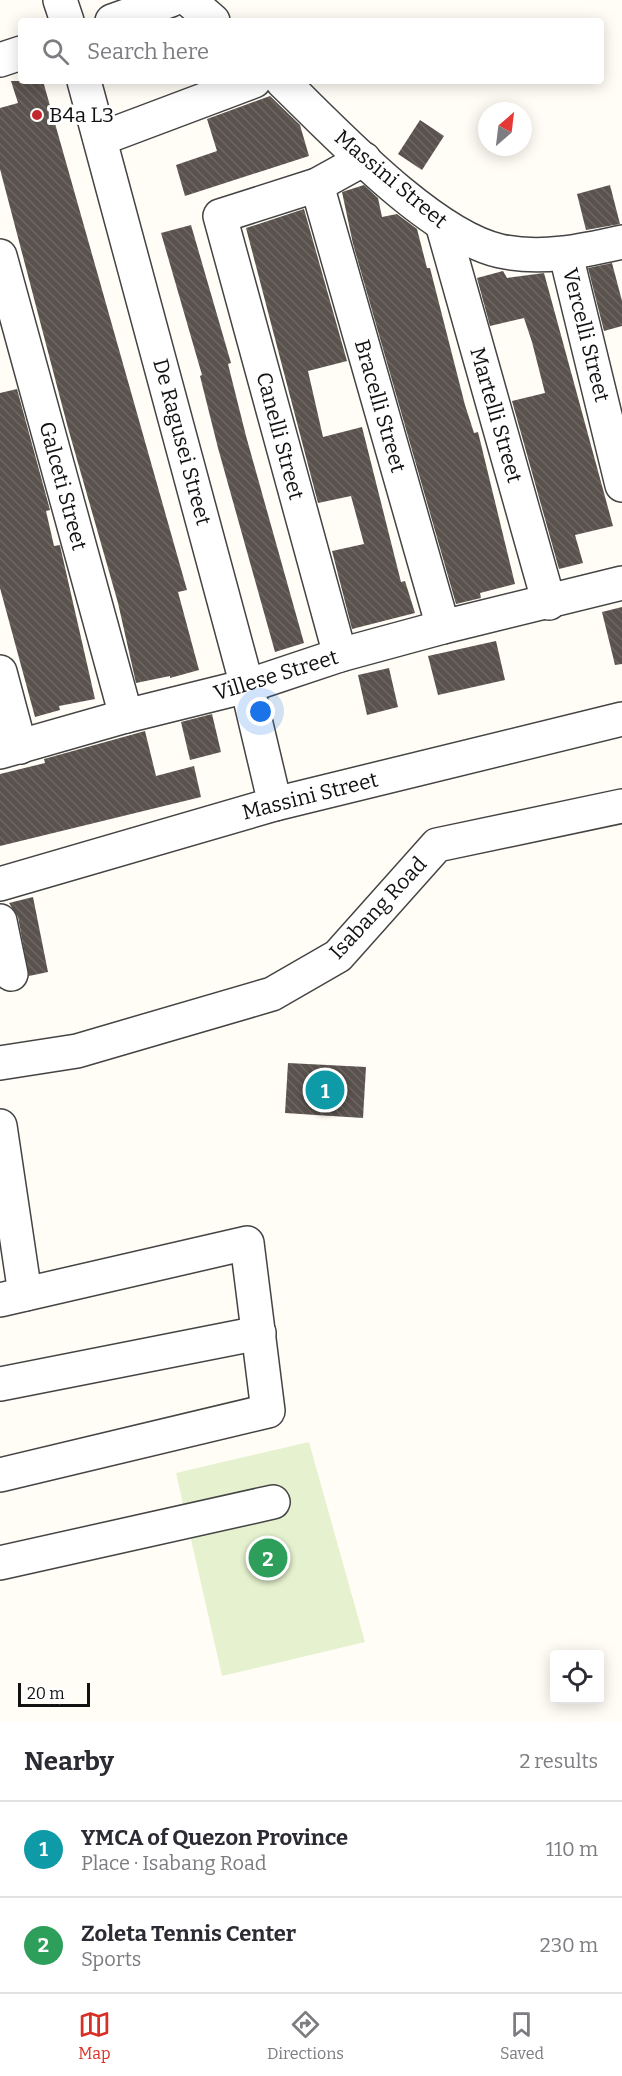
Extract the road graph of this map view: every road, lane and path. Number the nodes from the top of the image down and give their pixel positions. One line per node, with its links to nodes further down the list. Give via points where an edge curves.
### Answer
1 (60, 0): 4 (street)
2 (171, 0): 5 (street)
3 (189, 0): 6 (street)
4 (66, 18)
5 (120, 18)
6 (210, 18)
7 (18, 54): 8 (street)
8 (0, 60)
9 (85, 84): 12 (street, De Ragusei Street)
10 (246, 84): 12 (street)
11 (285, 84): 13 (street, Massini Street)
12 (100, 139): 25 (street, De Ragusei Street)
13 (364, 159): 14 (street); 15 (street, Massini Street)
14 (316, 185): 22 (street, Bracelli Street); 23 (street, Canelli Street, via 220,216)
15 (443, 227): 17 (street, Massini Street, via 500,250); 21 (street, Martelli Street)
16 (622, 242): 17 (street, Massini Street)
17 (566, 255): 19 (street, Vercelli Street)
18 (0, 256): 26 (street, Galceti Street)
19 (622, 485)
20 (622, 583): 21 (street, Villese Street)
21 (549, 603): 22 (street, Villese Street)
22 (443, 627): 23 (street, Villese Street)
23 (340, 655): 25 (street, Villese Street)
24 (0, 672): 28 (street)
25 (247, 686): 26 (street, Villese Street); 29 (street, De Ragusei Street)
26 (126, 716): 28 (street, Villese Street)
27 (622, 719): 29 (street, Massini Street)
28 (10, 750)
29 (274, 804): 31 (street, Massini Street)
30 (622, 806): 34 (street, Isabang Road, via 437,845 338,956 272,994 77,1051)
31 (0, 884)
32 (0, 921): 33 (street)
33 (11, 974)
34 (0, 1063)
35 (0, 1126): 36 (street)
36 (7, 1217): 37 (street)
37 (12, 1297): 38 (street, via 248,1243)
38 (259, 1333): 39 (street); 40 (street, via 268,1411)
39 (0, 1384)
40 (0, 1475)
41 (273, 1502): 42 (street)
42 (0, 1563)

